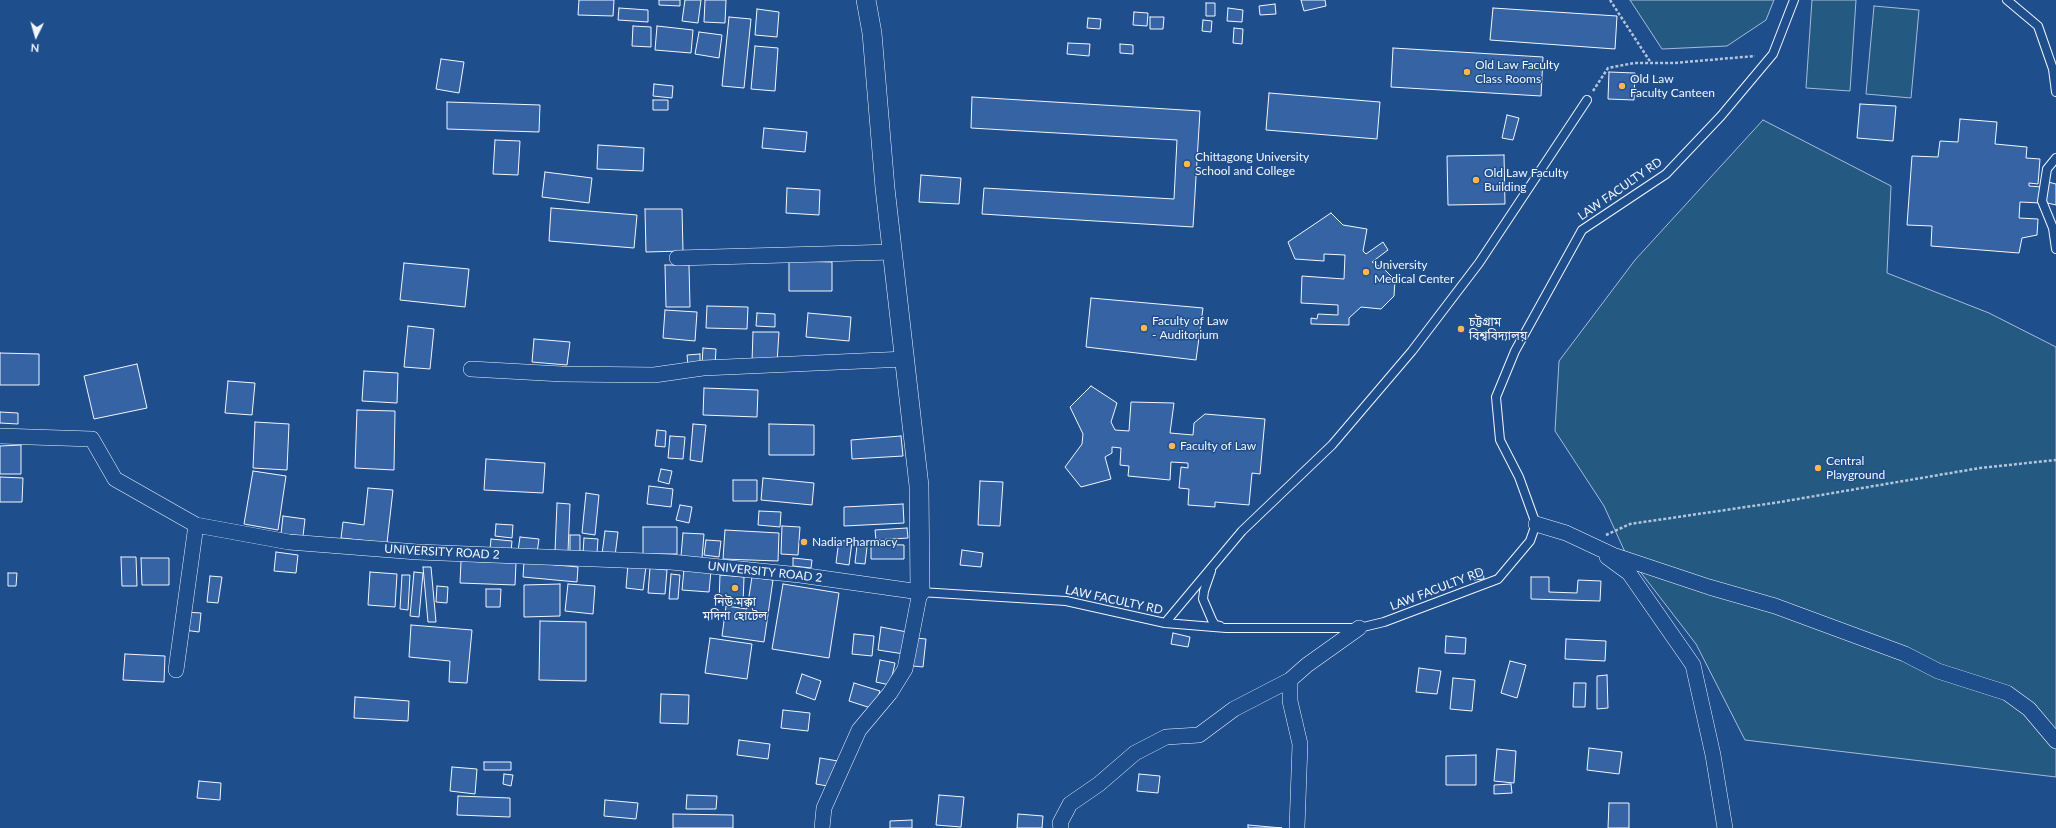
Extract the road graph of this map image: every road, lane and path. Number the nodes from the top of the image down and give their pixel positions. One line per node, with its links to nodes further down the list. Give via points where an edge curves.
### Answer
1 (866, 0): 11 (street, via 872,33)
2 (1610, 0): 6 (path)
3 (1794, 0): 5 (lane, LAW FACULTY RD)
4 (2007, 0): 7 (lane, via 2038,26 2053,69)
5 (1773, 54): 6 (path); 17 (lane, LAW FACULTY RD, via 1721,116 1666,174 1582,230 1515,351 1496,397 1500,440 1519,477)
6 (1651, 63): 8 (path, via 1608,68)
7 (2056, 92)
8 (1586, 100): 20 (lane, via 1479,263 1412,351 1332,445 1242,531)
9 (2056, 158): 10 (lane, via 2047,169 2042,201 2052,228)
10 (2056, 249)
11 (893, 252): 12 (street); 13 (street)
12 (677, 258)
13 (906, 359): 14 (street, via 703,368 654,374 562,374); 21 (street, via 919,486)
14 (471, 369)
15 (0, 436): 18 (street, UNIVERSITY ROAD 2, via 92,439 115,479)
16 (2056, 460): 19 (path, via 1980,468 1630,524)
17 (1536, 524): 19 (street); 24 (lane, LAW FACULTY RD, via 1530,541 1498,579 1384,622); 27 (street, via 1566,533 1613,555 1775,606 1905,654 1938,671 2007,693 2029,709)
18 (196, 526): 21 (street, UNIVERSITY ROAD 2, via 289,542 417,552 671,562 800,575); 25 (street)
19 (1588, 543): 31 (street, via 1629,573 1693,665 1713,755)
20 (1216, 562): 22 (lane); 23 (lane, via 1203,599 1215,625)
21 (920, 592): 22 (lane, LAW FACULTY RD, via 1066,601); 28 (street, via 905,669 890,693 859,730 824,808)
22 (1165, 623): 23 (lane, LAW FACULTY RD)
23 (1226, 628): 24 (lane, LAW FACULTY RD)
24 (1359, 628): 26 (street)
25 (176, 670)
26 (1290, 680): 29 (street, via 1234,709 1199,735 1166,737 1135,753 1099,784 1070,804 1060,823); 30 (street, via 1290,701 1300,744)
27 (2056, 741)
28 (822, 828)
29 (1061, 828)
30 (1297, 828)
31 (1725, 828)

